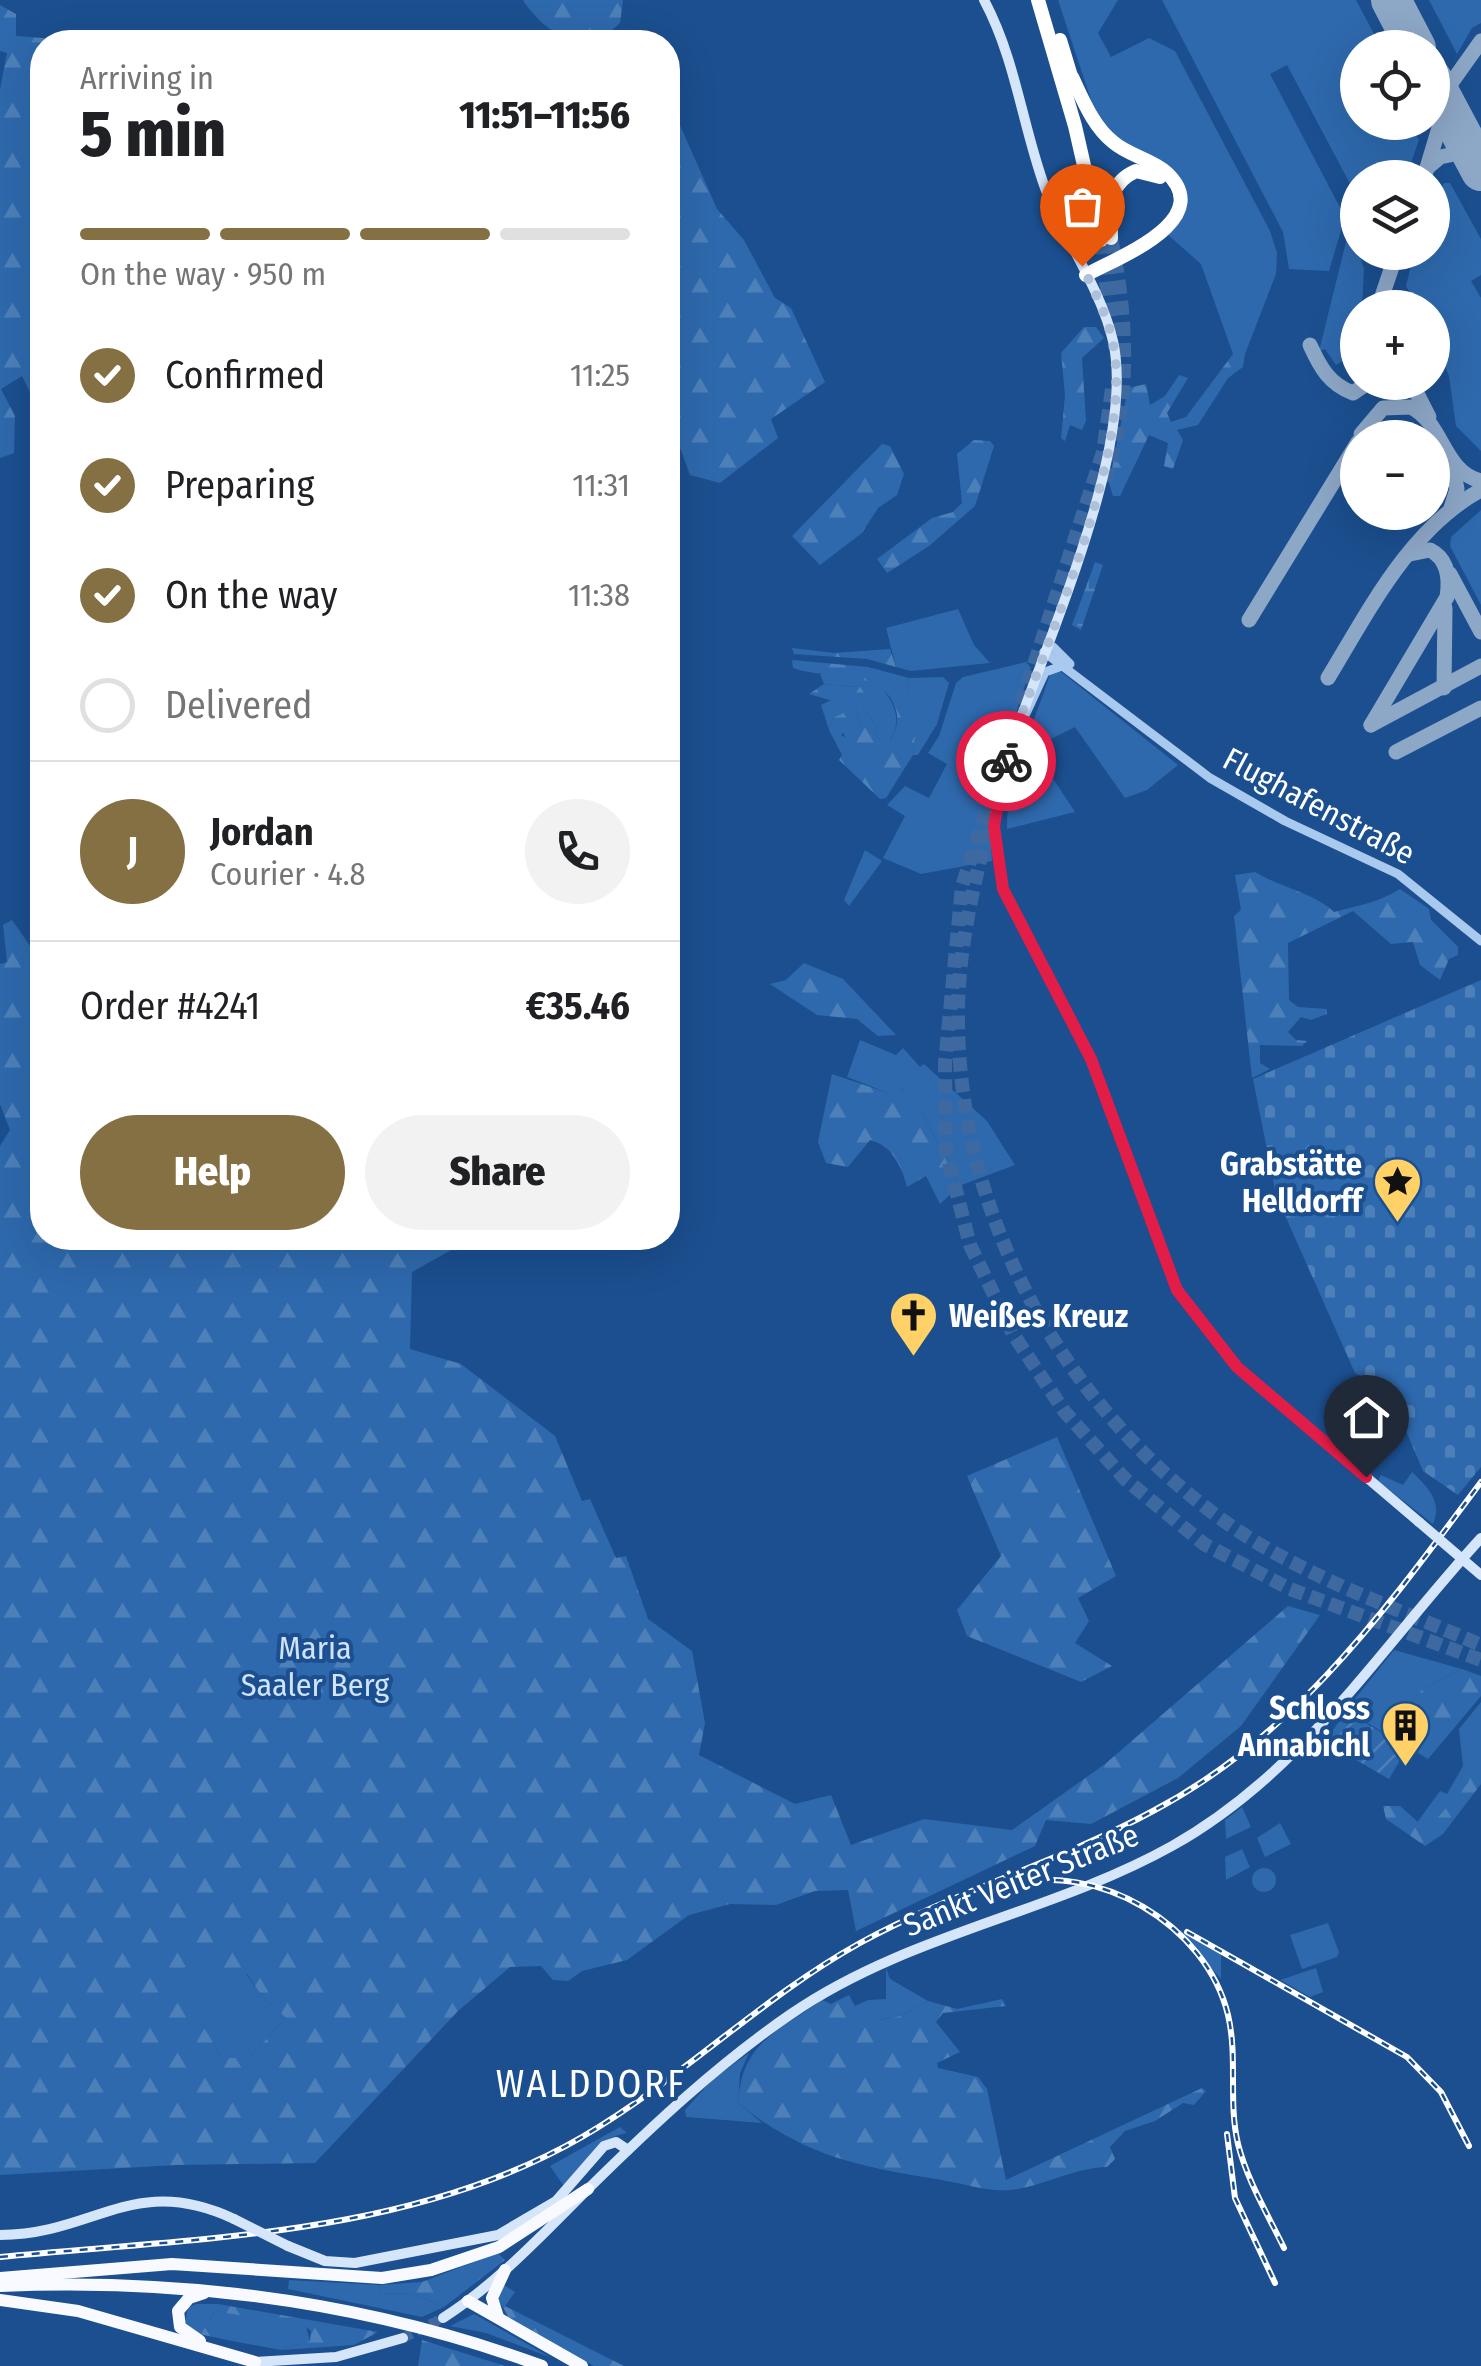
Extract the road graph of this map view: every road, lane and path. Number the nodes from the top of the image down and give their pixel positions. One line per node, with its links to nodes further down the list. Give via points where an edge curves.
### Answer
1 (984, 0): 5 (main road, via 1012,68 1043,182)
2 (1040, 0): 3 (highway); 4 (highway)
3 (1072, 77): 4 (highway); 5 (highway, via 1103,133 1170,176 1179,200 1168,228)
4 (1106, 238): 5 (highway, via 1119,180 1136,171 1157,175 1172,197 1167,217)
5 (1084, 270): 6 (main road, via 1114,346 1116,397 1095,502)
6 (1044, 652): 7 (street, Flughafenstraße); 8 (street, Flughafenstraße, via 1053,648); 9 (main road)
7 (1065, 666): 8 (street, Flughafenstraße); 9 (street, via 1044,672)
8 (1086, 680): 10 (street, Flughafenstraße, via 1210,778 1384,866)
9 (1017, 728): 12 (main road, bridge, via 995,814 1003,889 1091,1059 1177,1290 1237,1367)
10 (1481, 941)
11 (1481, 1538): 13 (main road, Sankt Veiter Straße, via 1315,1735 1218,1818 1134,1866 842,1982 744,2047)
12 (1481, 1576)
13 (628, 2150): 14 (main road, Sankt Veiter Straße); 15 (main road, bridge, via 616,2142 604,2146 556,2202 498,2234 356,2263 325,2261 188,2201 154,2199)
14 (588, 2189): 16 (main road, Sankt Veiter Straße); 17 (highway, via 499,2246 399,2276 338,2278 172,2264)
15 (0, 2235)
16 (505, 2270): 21 (main road, Sankt Veiter Straße); 23 (highway, via 492,2298)
17 (0, 2278)
18 (0, 2286): 19 (highway)
19 (209, 2291): 26 (highway, via 188,2298 178,2311 186,2335); 27 (highway, via 384,2318)
20 (0, 2300): 25 (highway, via 78,2311)
21 (468, 2301): 22 (main road, Sankt Veiter Straße); 23 (highway)
22 (443, 2318)
23 (499, 2319): 28 (highway)
24 (403, 2338): 26 (main road, via 336,2357)
25 (238, 2362): 26 (highway)
26 (259, 2362)
27 (542, 2366)
28 (582, 2366)

